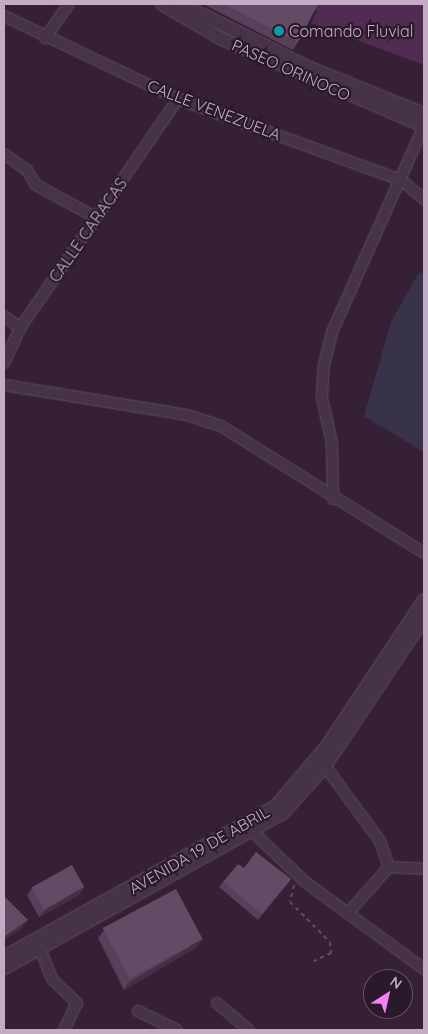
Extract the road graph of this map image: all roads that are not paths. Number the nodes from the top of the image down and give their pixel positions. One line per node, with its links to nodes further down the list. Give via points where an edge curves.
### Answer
1 (69, 4): 5 (street)
2 (162, 4): 8 (street, PASEO ORINOCO, via 247,51)
3 (181, 4): 7 (street, PASEO ORINOCO, via 310,68)
4 (4, 16): 5 (street, CALLE VENEZUELA)
5 (45, 38): 6 (street, CALLE VENEZUELA)
6 (178, 99): 10 (street, CALLE VENEZUELA); 12 (street, CALLE CARACAS)
7 (424, 114)
8 (424, 126): 10 (street)
9 (4, 154): 12 (street, via 27,170 36,185)
10 (401, 180): 11 (street, CALLE VENEZUELA); 17 (street, via 334,330 324,365 322,398 332,443)
11 (424, 199)
12 (97, 218): 14 (street, CALLE CARACAS)
13 (4, 316): 14 (street)
14 (20, 328): 15 (street, CALLE CARACAS)
15 (4, 364)
16 (4, 385): 17 (street, via 186,415 221,426)
17 (333, 499): 18 (street)
18 (424, 553)
19 (424, 600): 27 (street, AVENIDA 19 DE ABRIL, via 327,746 276,806)
20 (424, 618): 21 (street, AVENIDA 19 DE ABRIL)
21 (324, 766): 22 (street, AVENIDA 19 DE ABRIL, via 288,808); 23 (street, via 380,841)
22 (254, 833): 25 (street, via 299,876); 26 (street, AVENIDA 19 DE ABRIL)
23 (389, 867): 24 (street); 25 (street)
24 (424, 870)
25 (348, 913): 29 (street)
26 (40, 949): 28 (street, AVENIDA 19 DE ABRIL); 32 (street, via 52,979 77,1003)
27 (4, 957)
28 (4, 968)
29 (424, 969)
30 (216, 1003): 34 (street)
31 (138, 1011): 33 (street)
32 (64, 1030)
33 (178, 1030)
34 (249, 1030)

